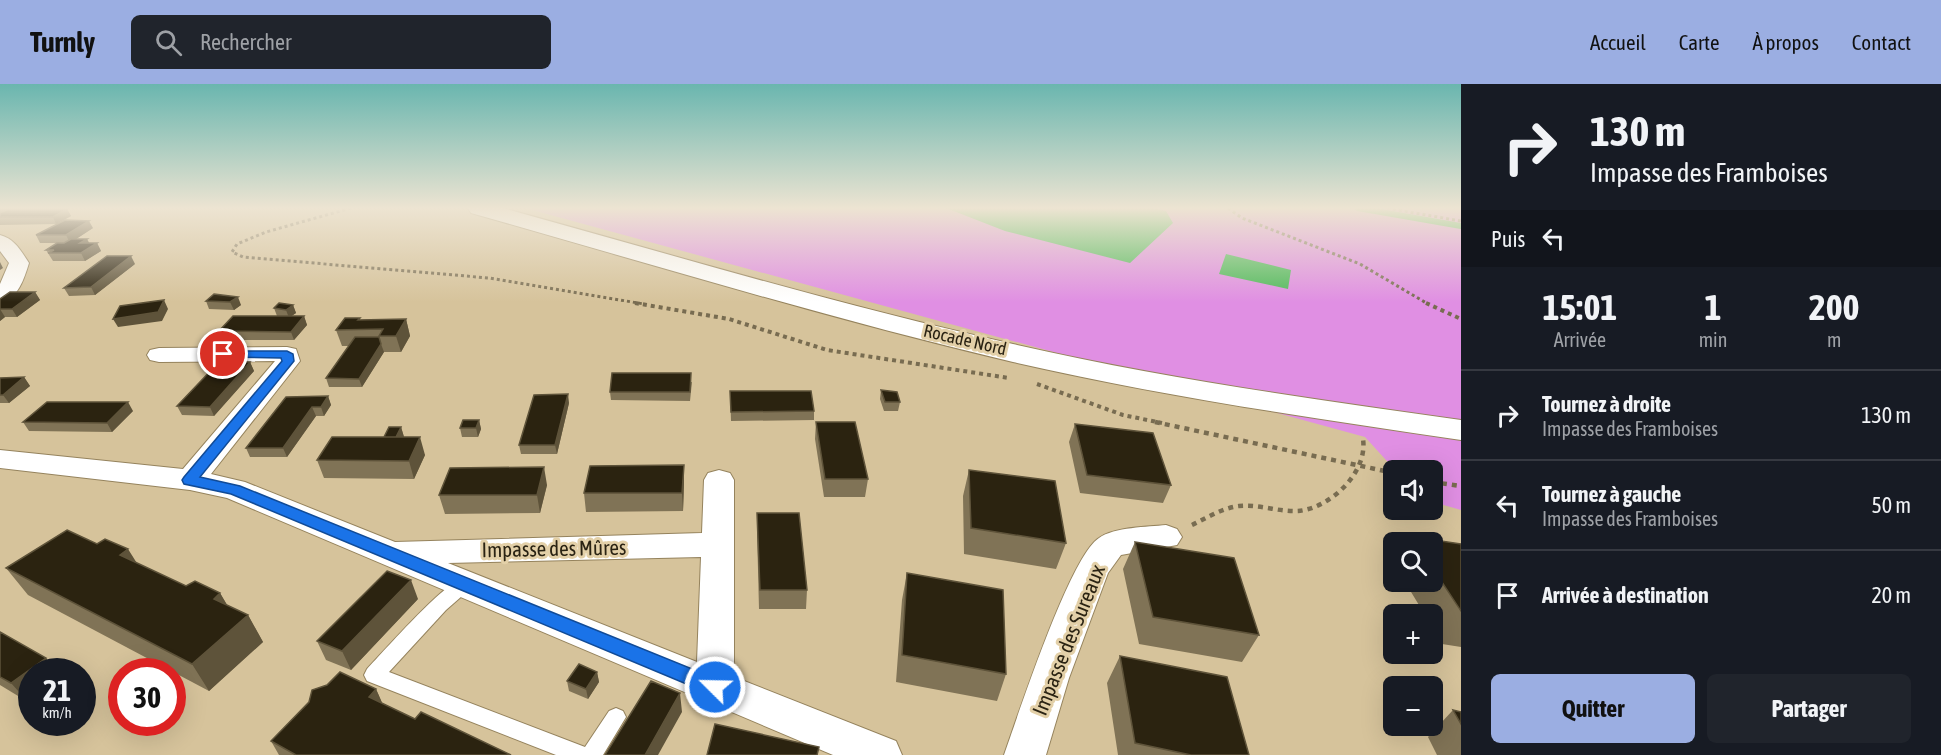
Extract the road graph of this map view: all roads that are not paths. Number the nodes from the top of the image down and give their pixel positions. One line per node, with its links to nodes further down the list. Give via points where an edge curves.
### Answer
1 (592, 239): 5 (main road, Rocade Nord, via 953,339 1142,379)
2 (0, 241): 3 (street, via 19,263 12,285)
3 (0, 297)
4 (159, 355): 7 (street, via 287,354 288,361)
5 (1461, 430)
6 (0, 459): 7 (street)
7 (190, 480): 11 (street, via 234,489)
8 (719, 480): 10 (street)
9 (1166, 537): 18 (street, Impasse des Sureaux, via 1110,546 1093,568)
10 (718, 545): 11 (street, Impasse des Mûres); 13 (street)
11 (390, 553): 12 (street)
12 (464, 584): 13 (street); 15 (lane, via 374,675)
13 (715, 687): 17 (street)
14 (616, 717): 16 (lane)
15 (581, 755)
16 (591, 755)
17 (881, 755)
18 (1025, 755)

